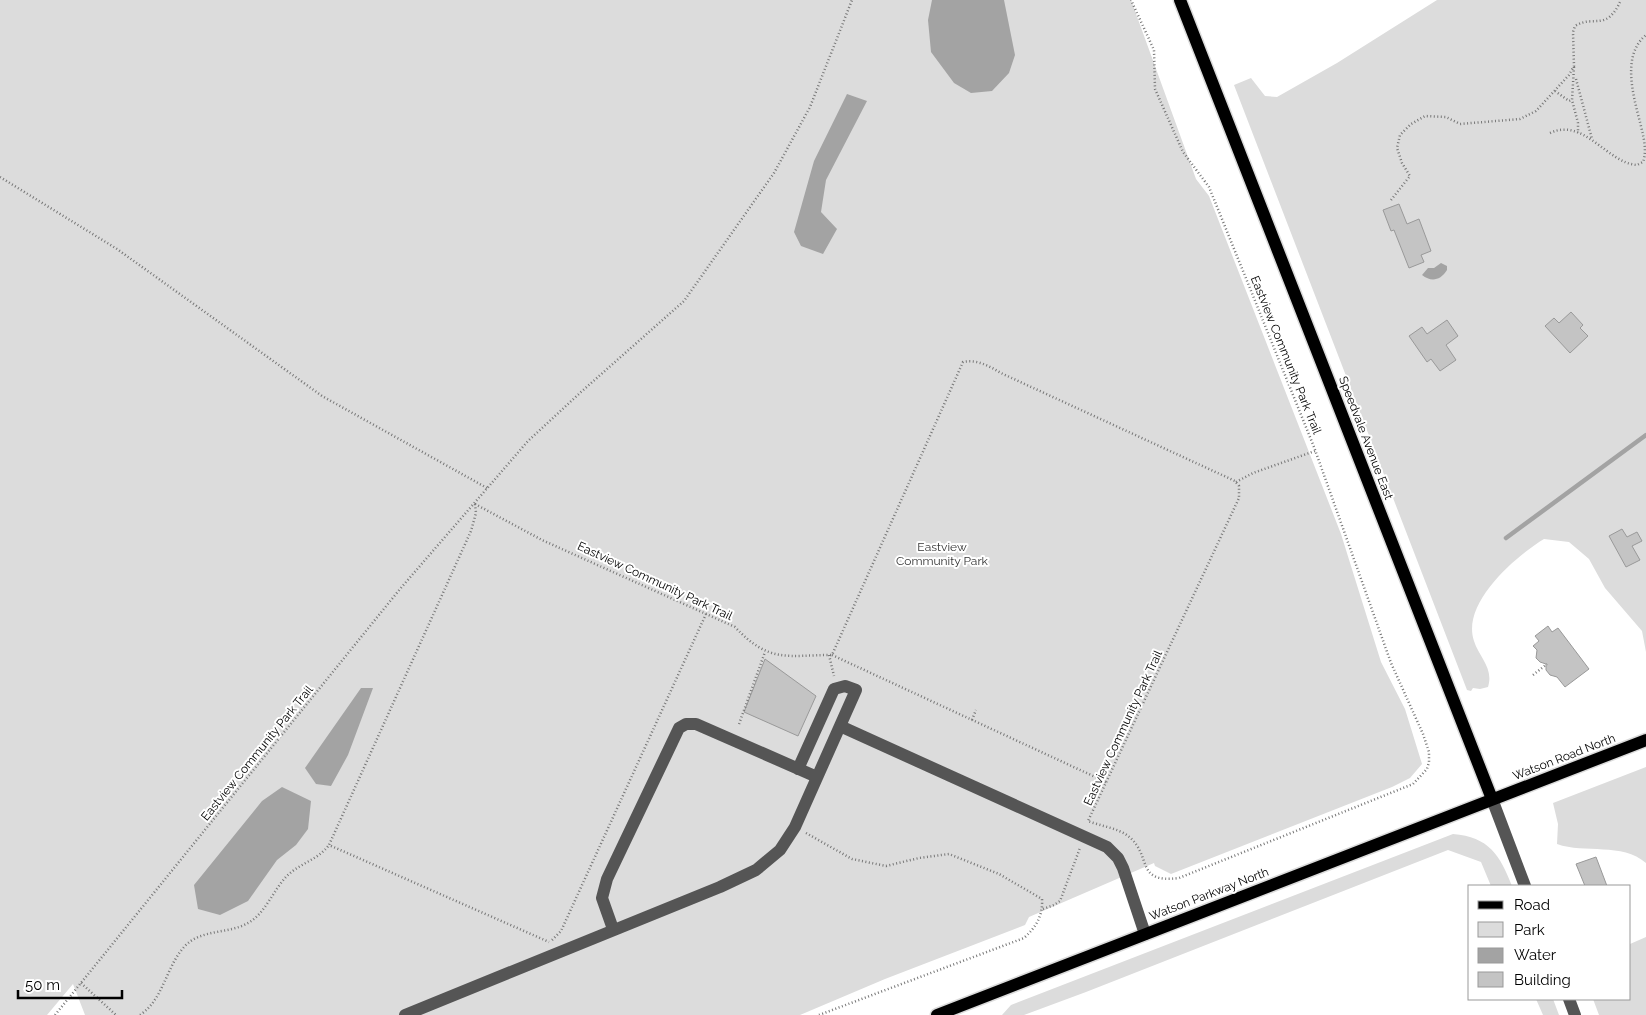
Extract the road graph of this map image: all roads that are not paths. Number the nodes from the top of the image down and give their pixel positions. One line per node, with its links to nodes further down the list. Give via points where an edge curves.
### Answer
1 (1180, 0): 6 (main road, Speedvale Avenue East)
2 (840, 726): 4 (street, via 856,690 845,686 836,687); 5 (street); 9 (street, via 1107,848 1118,858)
3 (1646, 740): 6 (main road, Watson Road North)
4 (798, 769): 5 (street); 8 (street, via 696,724 679,728 606,884 602,898)
5 (817, 777): 8 (street, via 795,827 780,850 756,870)
6 (1492, 799): 7 (street, Speedvale Avenue East); 9 (main road, Watson Parkway North)
7 (1526, 885)
8 (614, 929): 11 (street, via 551,948)
9 (1145, 934): 12 (main road, Watson Parkway North)
10 (1569, 1000): 13 (street)
11 (404, 1015)
12 (937, 1015)
13 (1575, 1015)

